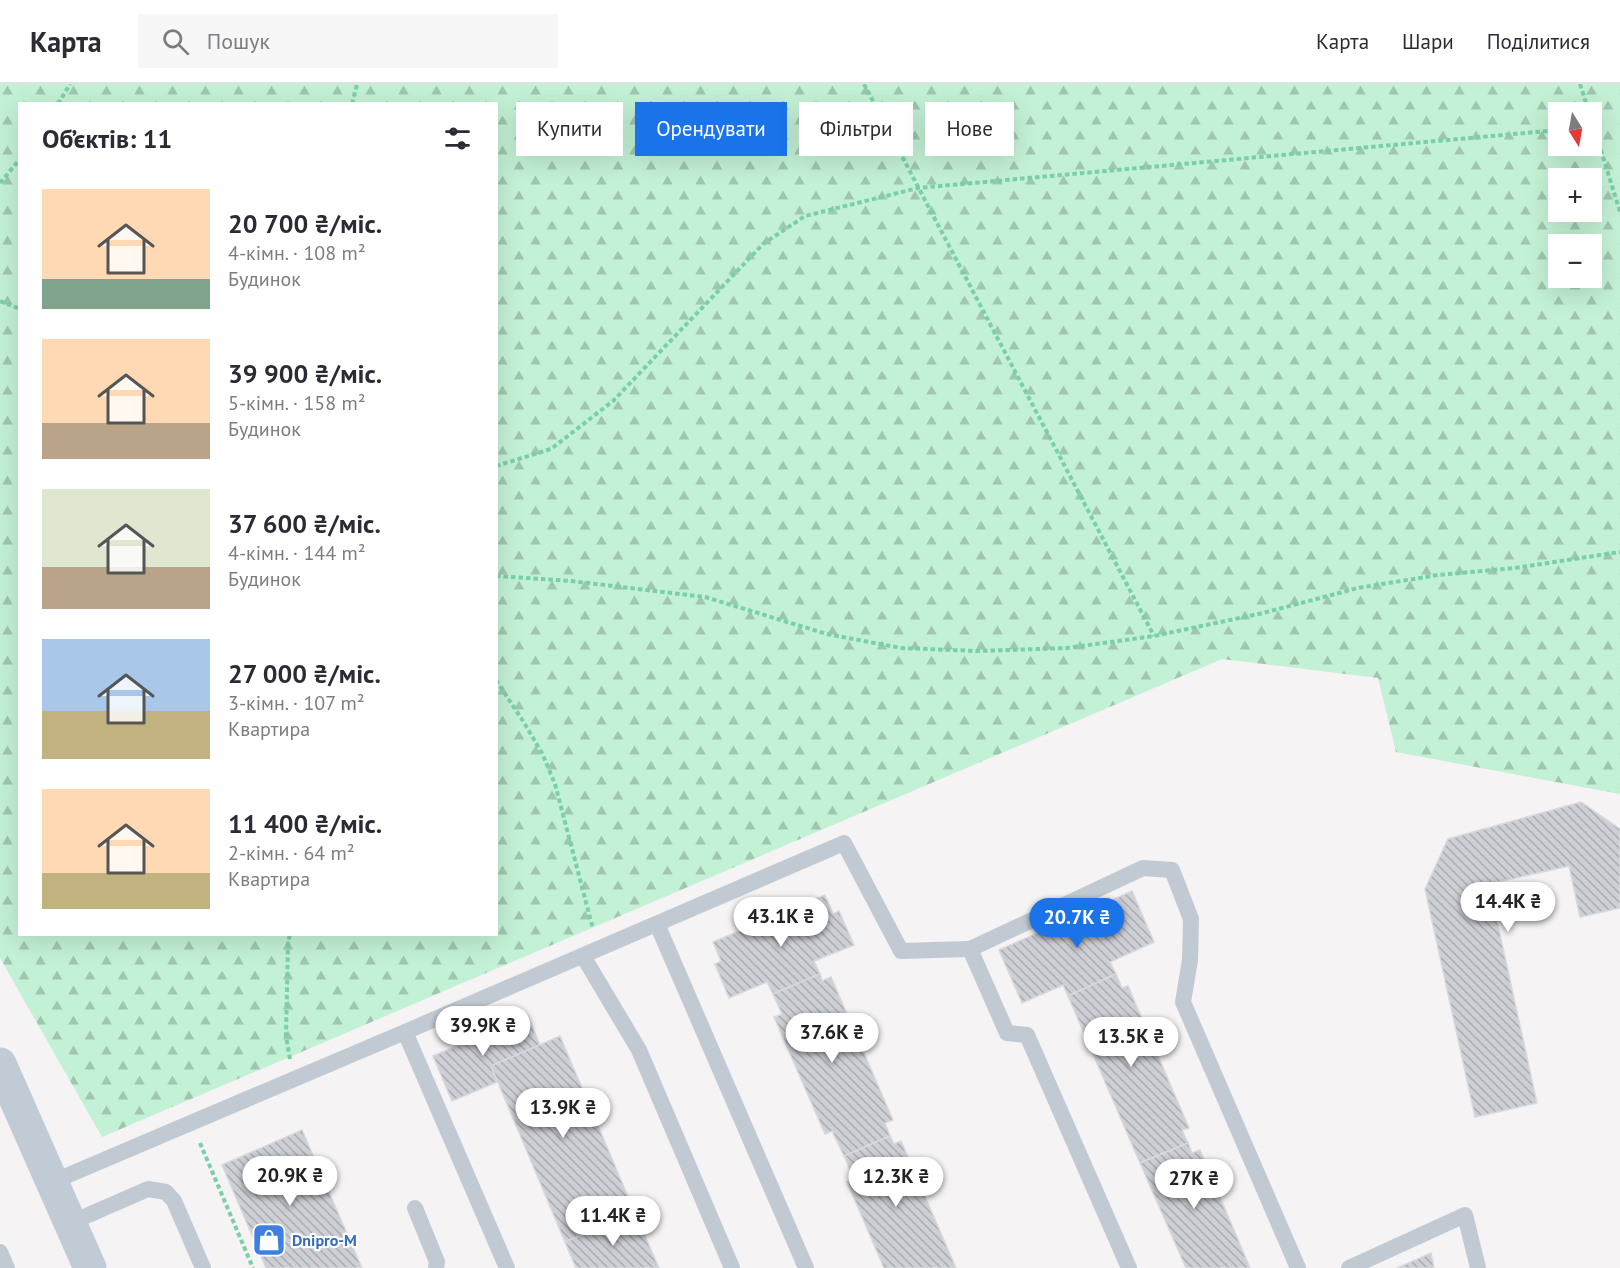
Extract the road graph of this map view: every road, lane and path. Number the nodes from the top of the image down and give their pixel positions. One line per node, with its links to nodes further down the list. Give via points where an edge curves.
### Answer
1 (70, 84): 5 (path)
2 (357, 84): 6 (path)
3 (864, 84): 12 (path)
4 (1580, 84): 7 (path)
5 (59, 102)
6 (352, 102)
7 (1586, 102)
8 (1548, 131): 12 (path)
9 (1602, 156): 13 (path)
10 (18, 161): 11 (path)
11 (0, 183)
12 (918, 188): 16 (path, via 805,216 764,244 613,401 551,449); 19 (path)
13 (1620, 212)
14 (0, 302): 15 (path)
15 (18, 308)
16 (498, 465)
17 (1620, 552): 19 (path, via 1358,588)
18 (498, 576): 19 (path, via 705,597 827,634 901,648 1067,648)
19 (1154, 636)
20 (498, 683): 24 (path, via 542,753 555,784)
21 (657, 924): 23 (lane, via 844,843 901,951); 24 (lane); 40 (lane)
22 (290, 936): 27 (path, via 286,1036)
23 (970, 949): 41 (lane, via 1007,1033 1027,1035); 42 (lane, via 1143,868 1172,870 1191,919 1183,1002)
24 (591, 953): 25 (lane); 39 (lane, via 639,1050)
25 (405, 1032): 27 (lane); 38 (lane)
26 (0, 1064): 29 (main road)
27 (294, 1079): 28 (lane)
28 (192, 1123): 29 (lane); 36 (path)
29 (52, 1182): 31 (main road)
30 (415, 1208): 37 (lane)
31 (70, 1223): 34 (main road); 35 (lane, via 148,1189 166,1192 174,1201)
32 (0, 1252): 33 (lane)
33 (7, 1268)
34 (90, 1268)
35 (203, 1268)
36 (253, 1268)
37 (436, 1268)
38 (507, 1268)
39 (732, 1268)
40 (806, 1268)
41 (1129, 1268)
42 (1298, 1268)
43 (1349, 1268): 44 (lane, via 1465,1215)
44 (1478, 1268)

